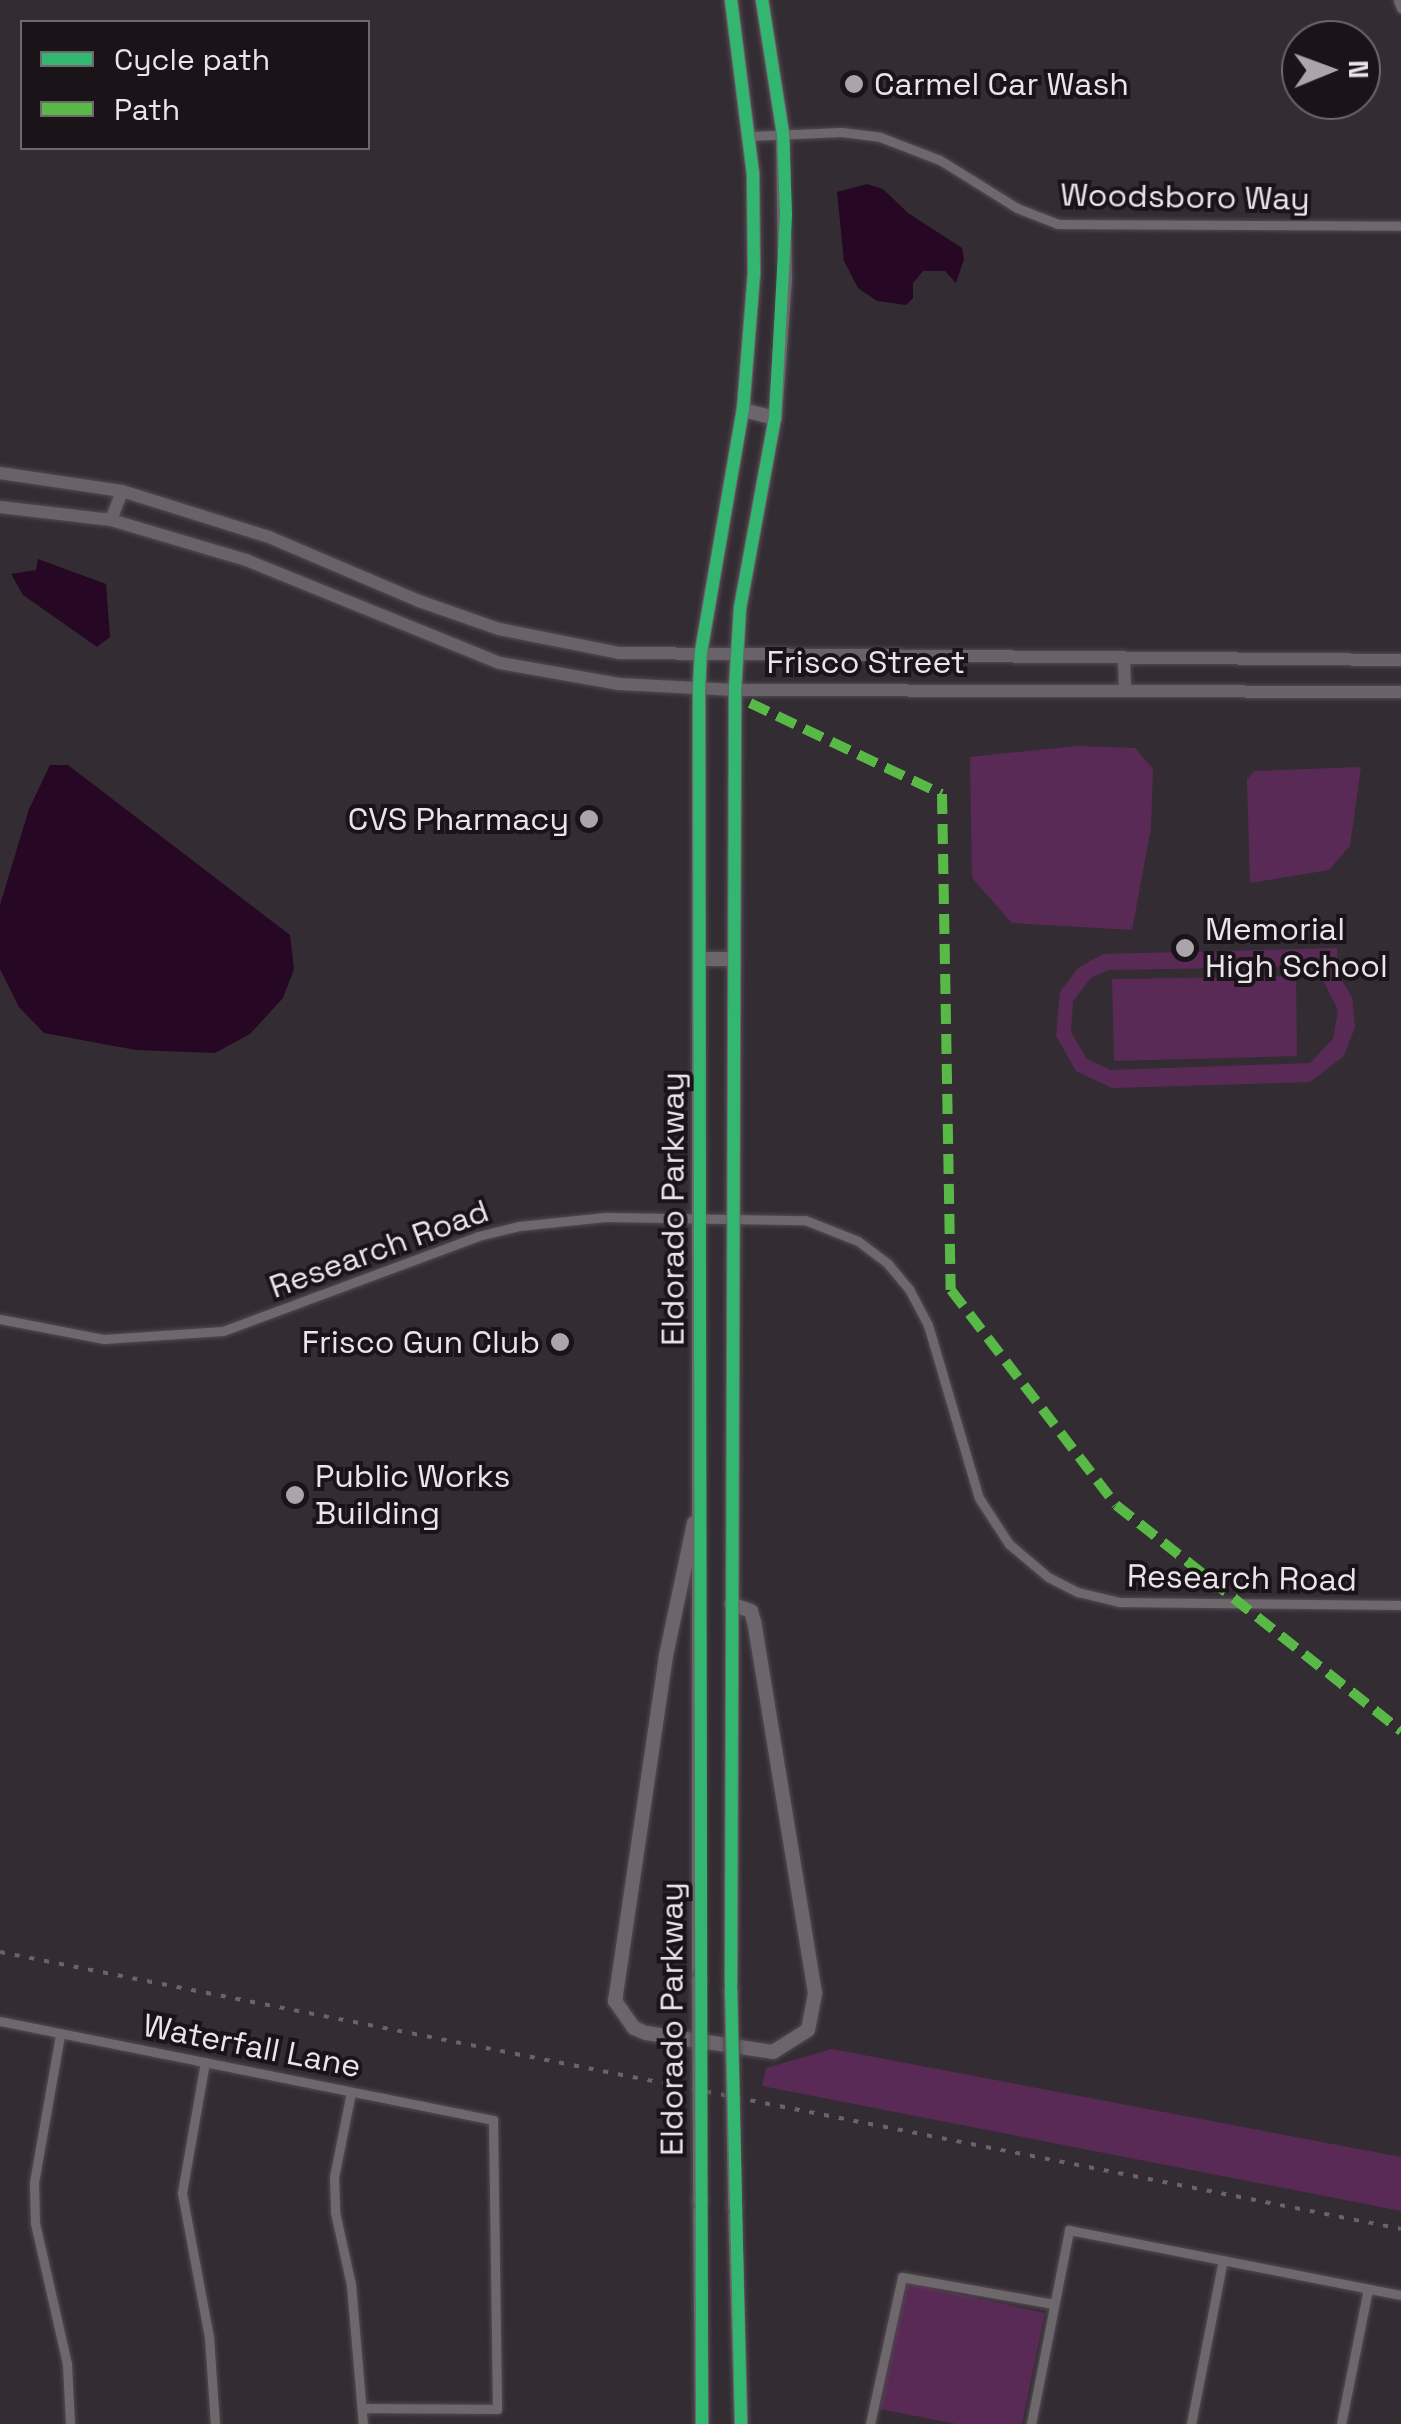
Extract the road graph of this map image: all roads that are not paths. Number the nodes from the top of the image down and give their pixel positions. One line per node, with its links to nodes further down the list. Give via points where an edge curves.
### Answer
1 (731, 0): 6 (main road, Eldorado Parkway)
2 (762, 0): 5 (main road, Eldorado Parkway)
3 (1398, 0): 4 (street)
4 (1401, 8)
5 (783, 134): 6 (street, Woodsboro Way); 7 (street, Woodsboro Way, via 852,132 890,140 1058,224); 9 (main road, Eldorado Parkway, via 785,279)
6 (750, 136): 8 (main road, Eldorado Parkway, via 754,272)
7 (1401, 226)
8 (743, 410): 9 (main road); 14 (main road, Eldorado Parkway)
9 (775, 418): 15 (main road, Eldorado Parkway)
10 (0, 473): 11 (street, Frisco Street)
11 (122, 491): 13 (street); 14 (street, Frisco Street, via 269,537 499,629 619,653)
12 (0, 506): 13 (street, Frisco Street)
13 (111, 520): 18 (street, Frisco Street, via 246,560 500,663 619,684)
14 (701, 652): 15 (street, Frisco Street); 18 (main road, Eldorado Parkway)
15 (736, 652): 16 (street, Frisco Street); 19 (main road, Eldorado Parkway)
16 (1124, 658): 17 (street, Frisco Street); 20 (street)
17 (1401, 660)
18 (699, 688): 19 (street, Frisco Street); 22 (main road, Eldorado Parkway)
19 (735, 690): 20 (street, Frisco Street); 23 (main road, Eldorado Parkway)
20 (1124, 690): 21 (street, Frisco Street)
21 (1401, 692)
22 (701, 959): 23 (main road); 25 (main road, Eldorado Parkway)
23 (733, 959): 24 (main road, Eldorado Parkway)
24 (731, 1217): 25 (street, Research Road); 28 (main road, Eldorado Parkway); 29 (street, Research Road, via 825,1226 858,1241 899,1276 928,1325 979,1498 1009,1544 1048,1577 1119,1602)
25 (700, 1218): 26 (street, Research Road, via 606,1217 519,1226 223,1330 104,1339); 27 (main road, Eldorado Parkway)
26 (0, 1319)
27 (700, 1486): 28 (main road, via 666,1656 615,2002 646,2034 773,2052 808,2030 815,1993 754,1622 751,1611); 42 (main road, Eldorado Parkway, bridge)
28 (732, 1604): 43 (main road, Eldorado Parkway, bridge, via 731,1991)
29 (1401, 1605)
30 (0, 2021): 31 (street, Waterfall Lane)
31 (60, 2035): 32 (street, Waterfall Lane); 39 (street, via 43,2118 35,2210 66,2364)
32 (206, 2062): 33 (street, Waterfall Lane); 40 (street, via 182,2192 210,2337)
33 (351, 2092): 38 (street, via 334,2177 335,2212); 38 (street, Waterfall Lane, via 493,2120 497,2408)
34 (1224, 2260): 35 (street); 37 (street, via 1069,2230); 46 (street)
35 (1368, 2289): 36 (street); 47 (street)
36 (1401, 2296)
37 (1054, 2304): 44 (street, via 905,2275 898,2282); 45 (street)
38 (364, 2408): 41 (street)
39 (70, 2424)
40 (215, 2424)
41 (364, 2424)
42 (702, 2424)
43 (741, 2424)
44 (870, 2424)
45 (1031, 2424)
46 (1191, 2424)
47 (1341, 2424)

